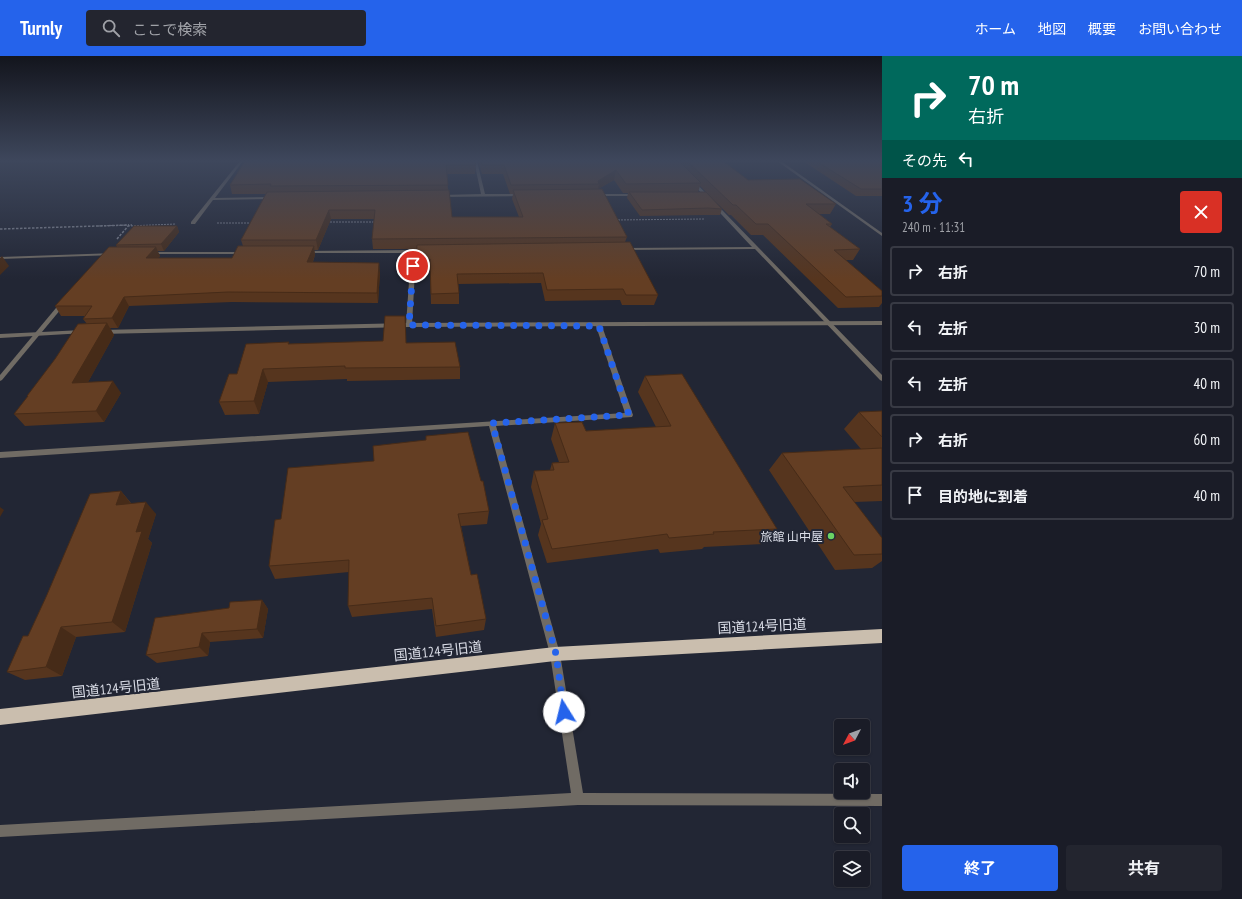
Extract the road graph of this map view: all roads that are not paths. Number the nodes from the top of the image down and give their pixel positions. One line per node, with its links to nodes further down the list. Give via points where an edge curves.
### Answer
1 (210, 200): 4 (street)
2 (710, 200): 6 (street)
3 (834, 200): 5 (street)
4 (193, 223)
5 (882, 235)
6 (755, 248): 7 (street); 19 (street)
7 (620, 249)
8 (414, 251): 9 (street); 11 (street); 20 (street)
9 (430, 251)
10 (248, 252): 12 (street)
11 (295, 252)
12 (145, 253)
13 (105, 254): 14 (street); 15 (street); 16 (street)
14 (121, 254)
15 (0, 258)
16 (100, 260)
17 (69, 296): 22 (street)
18 (882, 323): 19 (street)
19 (829, 324): 21 (street); 25 (street)
20 (409, 325): 21 (street); 22 (street)
21 (599, 326): 26 (street, via 629,415)
22 (38, 333): 23 (street); 24 (street)
23 (0, 336)
24 (0, 379)
25 (882, 379)
26 (492, 423): 27 (street); 29 (street)
27 (0, 455)
28 (882, 636): 29 (highway, 国道124号旧道)
29 (556, 654): 30 (highway, 国道124号旧道); 31 (street)
30 (0, 717)
31 (578, 799): 32 (street); 33 (street)
32 (882, 800)
33 (0, 830)

